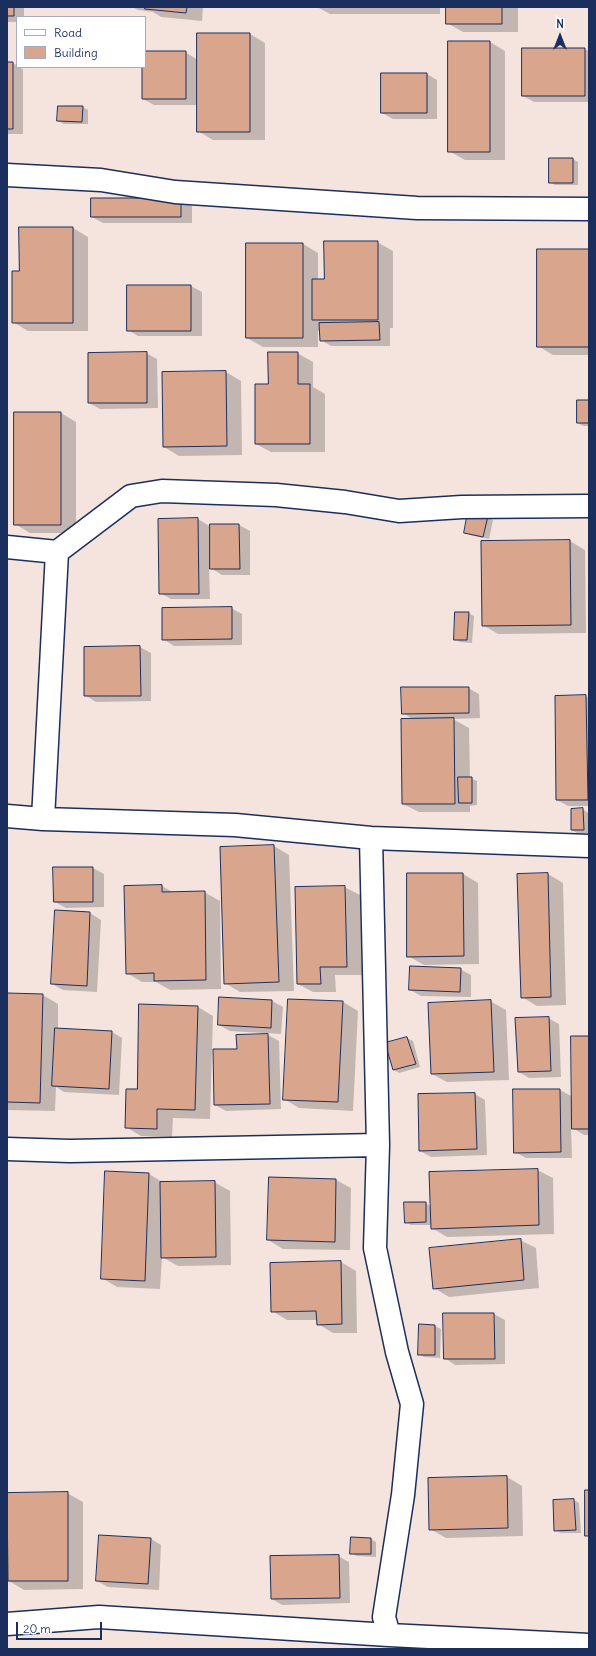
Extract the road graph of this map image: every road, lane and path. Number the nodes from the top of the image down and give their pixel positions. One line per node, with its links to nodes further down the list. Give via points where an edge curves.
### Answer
1 (7, 175): 2 (street, via 101,180 175,192 417,208)
2 (589, 209)
3 (589, 506): 5 (street, via 462,506 399,511 276,495 162,491 131,496)
4 (7, 547): 5 (street)
5 (57, 552): 7 (street)
6 (7, 816): 7 (street)
7 (43, 819): 8 (street, via 235,825)
8 (371, 838): 9 (street); 10 (street)
9 (589, 846)
10 (378, 1145): 11 (street, via 70,1151); 13 (street, via 375,1248 397,1352 412,1404 403,1495 384,1617)
11 (7, 1149)
12 (7, 1624): 13 (street, via 99,1617)
13 (389, 1635): 14 (street)
14 (580, 1646)

